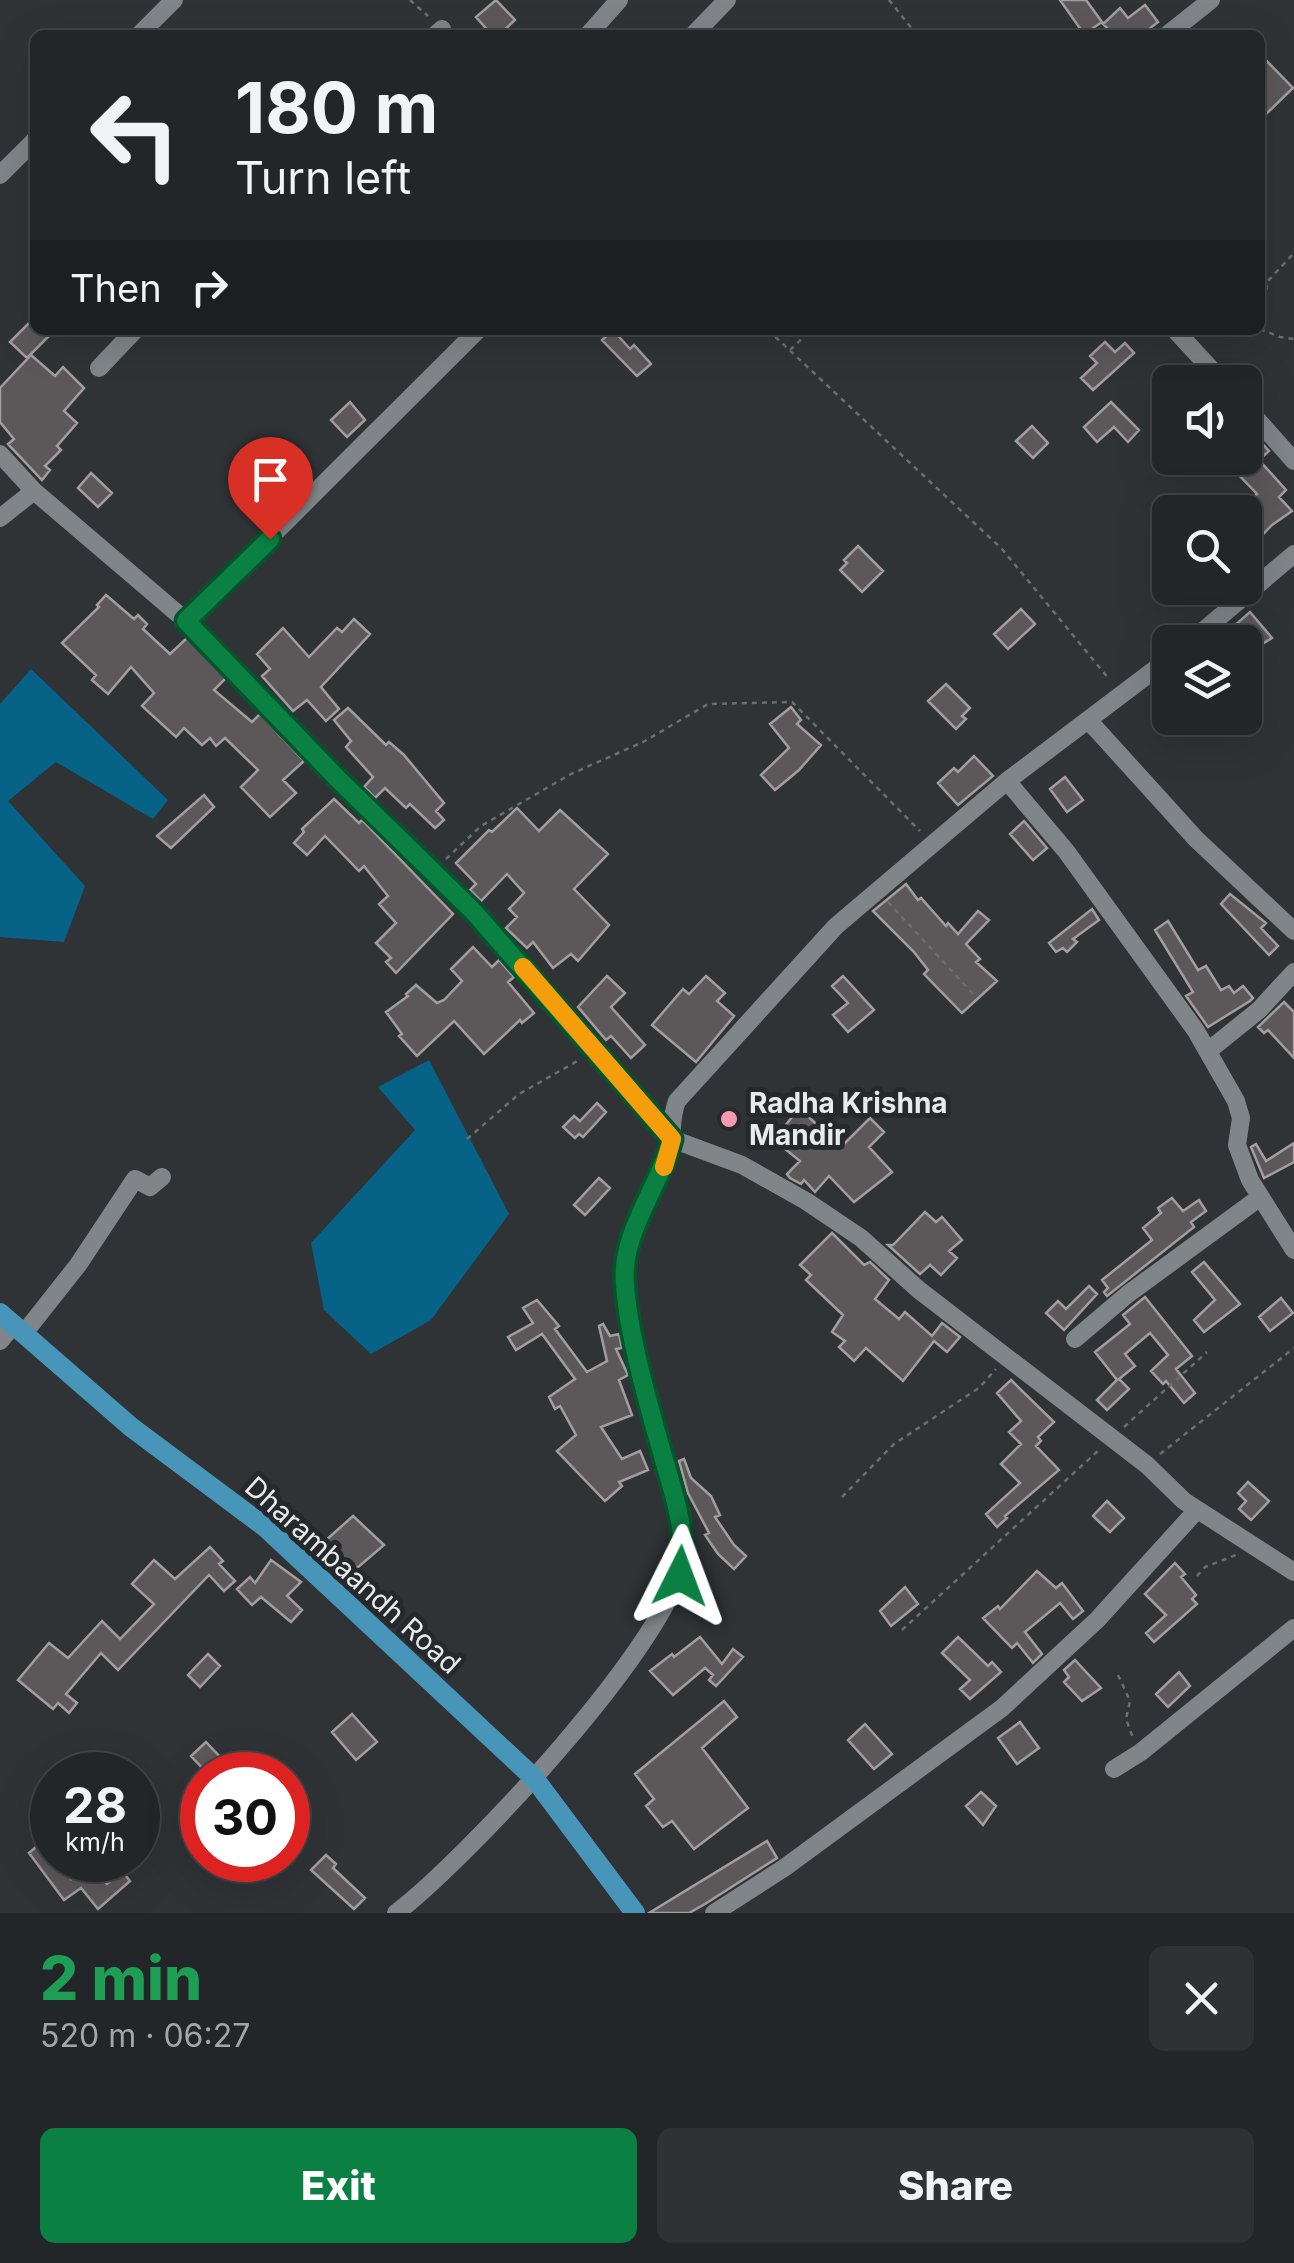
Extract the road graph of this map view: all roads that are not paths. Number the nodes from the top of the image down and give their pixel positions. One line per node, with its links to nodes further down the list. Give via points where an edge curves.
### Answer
1 (174, 0): 5 (street)
2 (619, 0): 6 (street)
3 (727, 0): 7 (street)
4 (1211, 0): 8 (street)
5 (145, 30)
6 (592, 30)
7 (698, 30)
8 (1173, 30)
9 (30, 145): 10 (street)
10 (0, 175)
11 (130, 335): 15 (street)
12 (473, 335): 22 (street)
13 (1180, 335): 14 (street)
14 (1207, 365)
15 (99, 368)
16 (1262, 425): 18 (street)
17 (0, 454): 19 (street)
18 (1294, 460)
19 (34, 491): 20 (street); 22 (street)
20 (0, 518)
21 (1294, 554): 23 (street)
22 (186, 621): 30 (street, via 473,911)
23 (1210, 625)
24 (1152, 673): 25 (street)
25 (1089, 721): 26 (street); 27 (street, via 1196,839)
26 (1007, 781): 29 (street, via 1077,866); 30 (street, via 836,926 677,1101)
27 (1294, 931)
28 (1294, 972): 29 (street)
29 (1208, 1051): 32 (street, via 1236,1100 1240,1157)
30 (672, 1139): 37 (street, via 742,1166 862,1238); 41 (street, via 625,1259 624,1284 684,1531 680,1576 636,1653)
31 (162, 1176): 34 (street, via 150,1188 135,1179 78,1264)
32 (1259, 1198): 33 (street); 35 (street)
33 (1294, 1250)
34 (13, 1323): 36 (street); 41 (main road, Dharambaandh Road, via 131,1427 265,1527)
35 (1075, 1339)
36 (0, 1340)
37 (1197, 1510): 38 (street); 44 (street, via 1096,1620 1002,1708)
38 (1294, 1572)
39 (1294, 1628): 40 (street)
40 (1114, 1769)
41 (534, 1778): 42 (street); 43 (main road, Dharambaandh Road)
42 (396, 1913)
43 (635, 1913)
44 (714, 1913)

